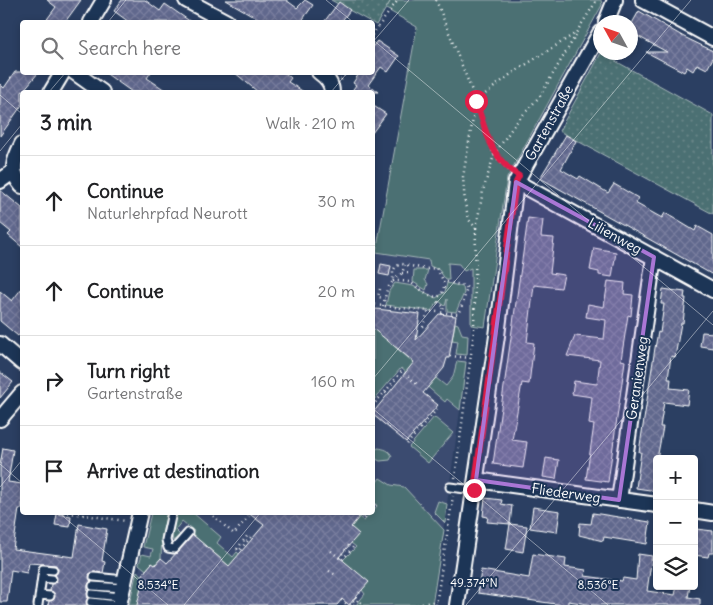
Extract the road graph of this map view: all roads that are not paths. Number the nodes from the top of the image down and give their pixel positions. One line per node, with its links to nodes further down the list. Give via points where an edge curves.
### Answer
1 (104, 0): 6 (street)
2 (186, 0): 7 (street)
3 (615, 0): 5 (street)
4 (643, 0): 8 (street)
5 (609, 15)
6 (92, 20)
7 (223, 20)
8 (713, 38)
9 (593, 45): 18 (street, Gartenstraße)
10 (61, 75): 13 (street)
11 (78, 75): 14 (street)
12 (323, 75): 15 (street)
13 (53, 90)
14 (99, 90)
15 (332, 90)
16 (20, 148): 17 (street, via 14,159)
17 (13, 172): 19 (street); 20 (street)
18 (518, 179): 21 (street, Lilienweg); 27 (street, Gartenstraße)
19 (0, 181)
20 (20, 183)
21 (654, 257): 22 (street, Lilienweg); 29 (street, Geranienweg)
22 (713, 290)
23 (0, 344): 24 (street)
24 (20, 361)
25 (20, 395): 26 (street)
26 (0, 419)
27 (475, 485): 28 (lane); 29 (street, Fliederweg); 48 (street, Gartenstraße)
28 (452, 487)
29 (619, 500): 30 (street, Fliederweg)
30 (653, 504)
31 (698, 511): 32 (street)
32 (713, 513)
33 (171, 515): 35 (lane, via 166,540 168,548 174,549)
34 (139, 518): 44 (street)
35 (188, 533)
36 (53, 570): 38 (lane, via 44,570)
37 (94, 577): 44 (lane)
38 (42, 578): 39 (lane); 40 (lane)
39 (52, 579)
40 (41, 587): 41 (lane); 43 (lane)
41 (51, 588)
42 (92, 590): 44 (lane)
43 (40, 595): 45 (lane); 47 (lane)
44 (121, 595): 46 (lane)
45 (50, 596)
46 (90, 602)
47 (38, 605)
48 (457, 605)

